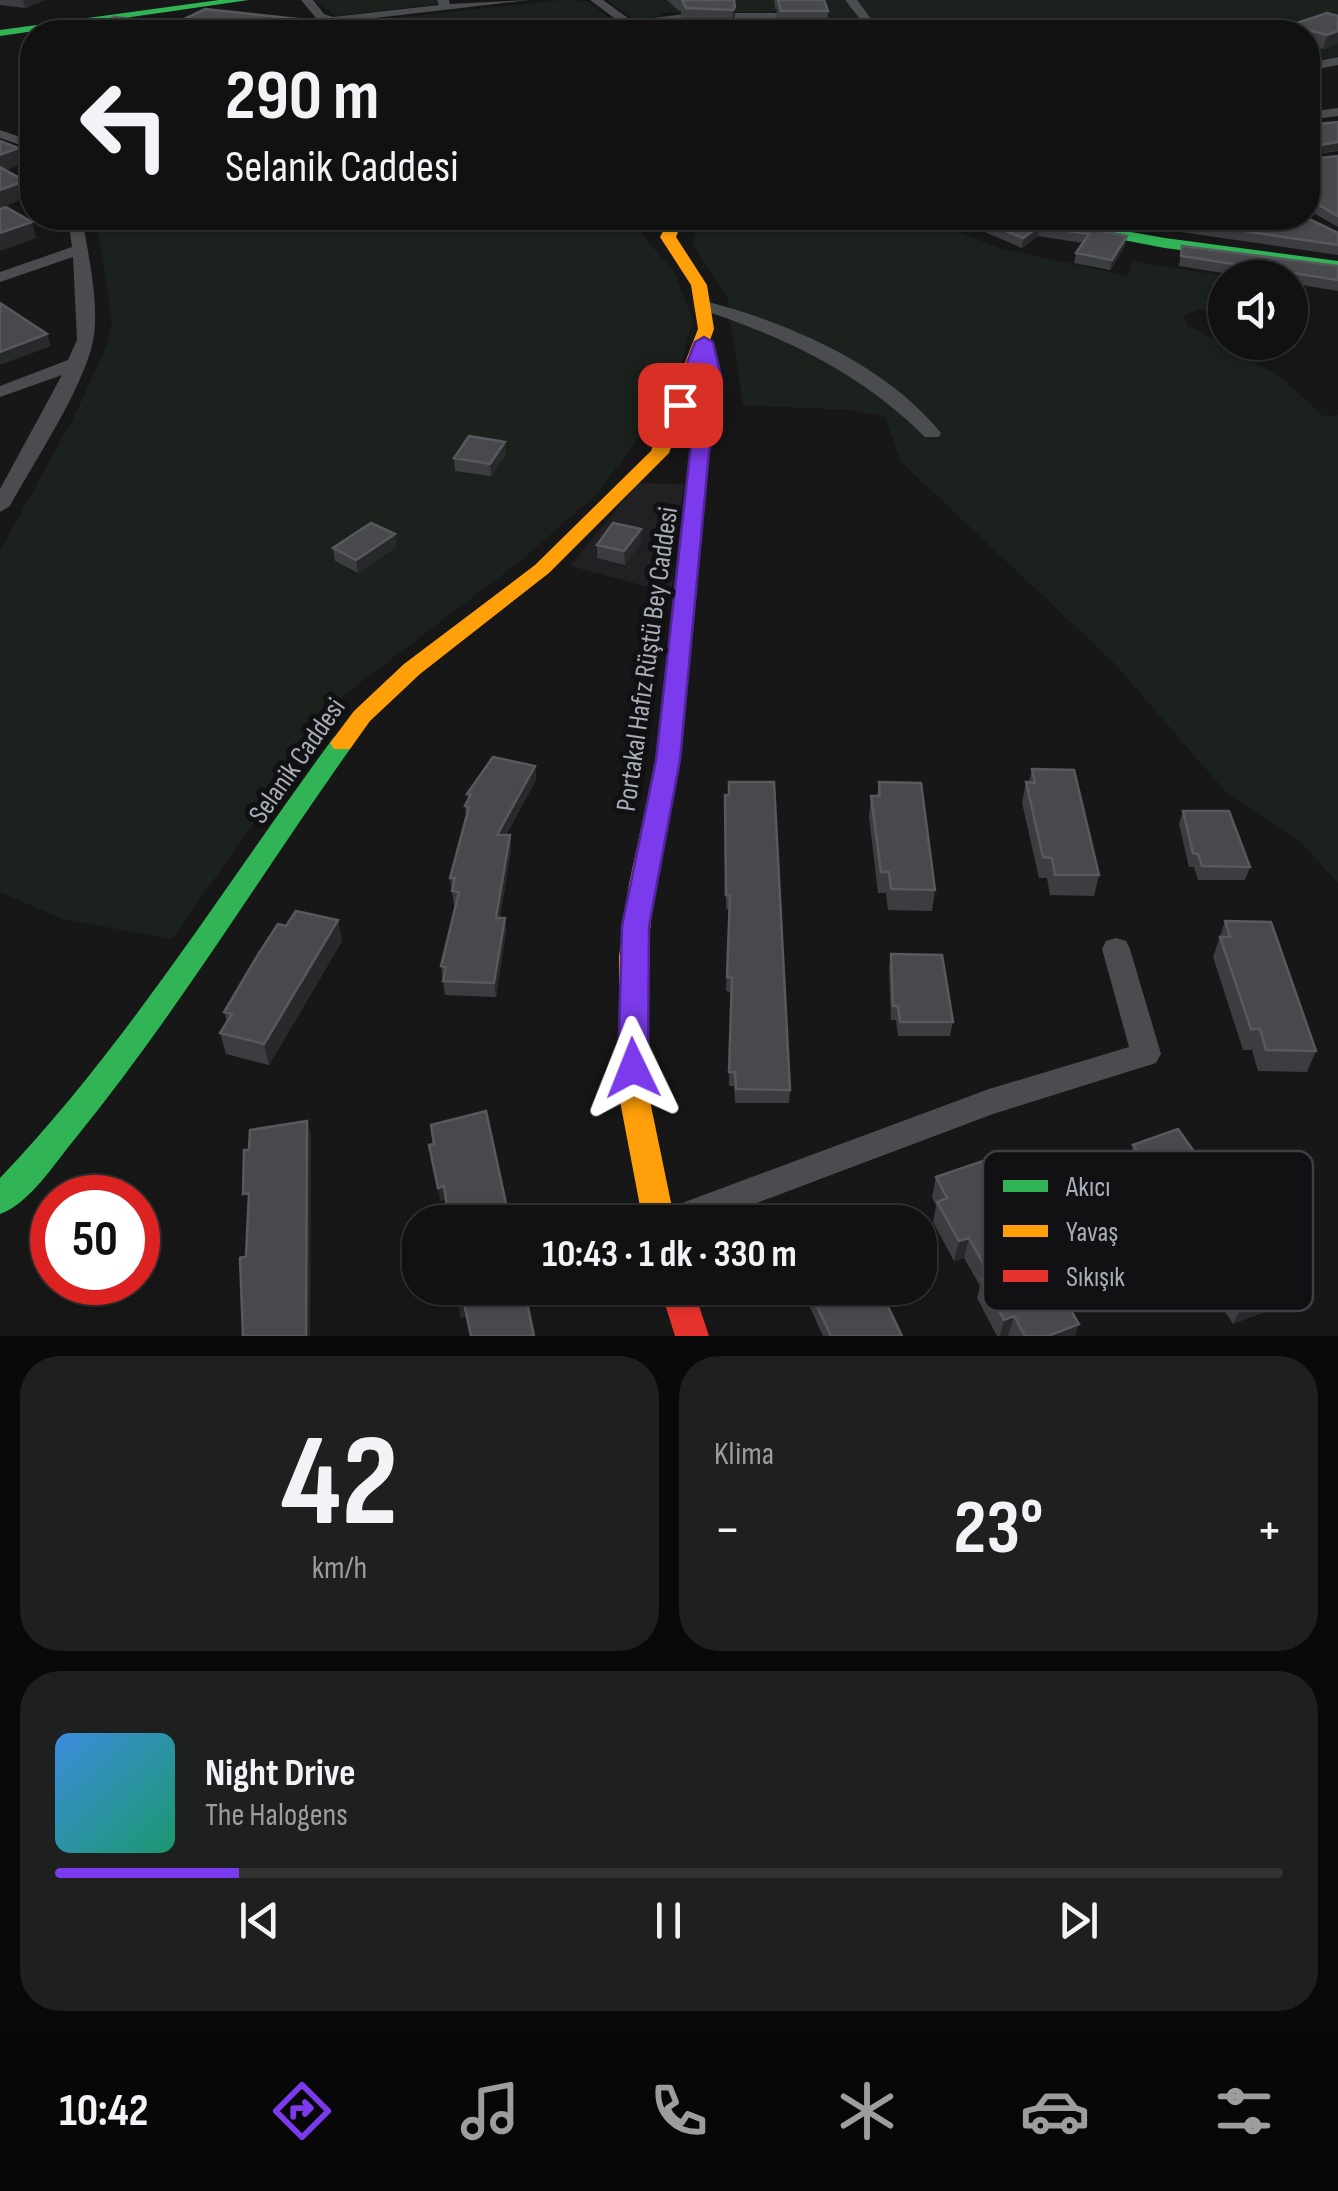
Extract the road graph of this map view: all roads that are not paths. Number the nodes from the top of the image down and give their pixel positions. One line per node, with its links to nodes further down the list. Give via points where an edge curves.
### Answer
1 (211, 0): 9 (main road)
2 (243, 0): 10 (main road)
3 (307, 0): 7 (street, via 332,20)
4 (524, 0): 7 (street)
5 (596, 0): 11 (street)
6 (850, 0): 13 (street)
7 (444, 4)
8 (810, 16): 12 (street)
9 (65, 20)
10 (75, 20)
11 (623, 20)
12 (674, 20)
13 (866, 20)
14 (77, 230): 17 (street)
15 (671, 230): 20 (main road, via 668,237 699,284)
16 (1095, 230): 18 (main road)
17 (81, 249): 19 (street); 22 (street, via 86,330)
18 (1338, 266)
19 (0, 277)
20 (705, 306): 21 (main road); 24 (street, via 783,332 849,367 900,401)
21 (704, 342): 28 (main road, Selanik Caddesi, via 660,452 542,570 362,716 162,1004 41,1159); 29 (main road, Portakal Hafız Rüştü Bey Caddesi, via 713,381 668,760 633,957 634,1096)
22 (77, 363): 23 (street); 25 (street)
23 (0, 392)
24 (932, 433)
25 (8, 477): 26 (street)
26 (0, 506)
27 (1116, 948): 30 (street, via 1146,1054 989,1102)
28 (0, 1200)
29 (655, 1205)
30 (715, 1205)
31 (682, 1305): 32 (main road)
32 (692, 1336)

